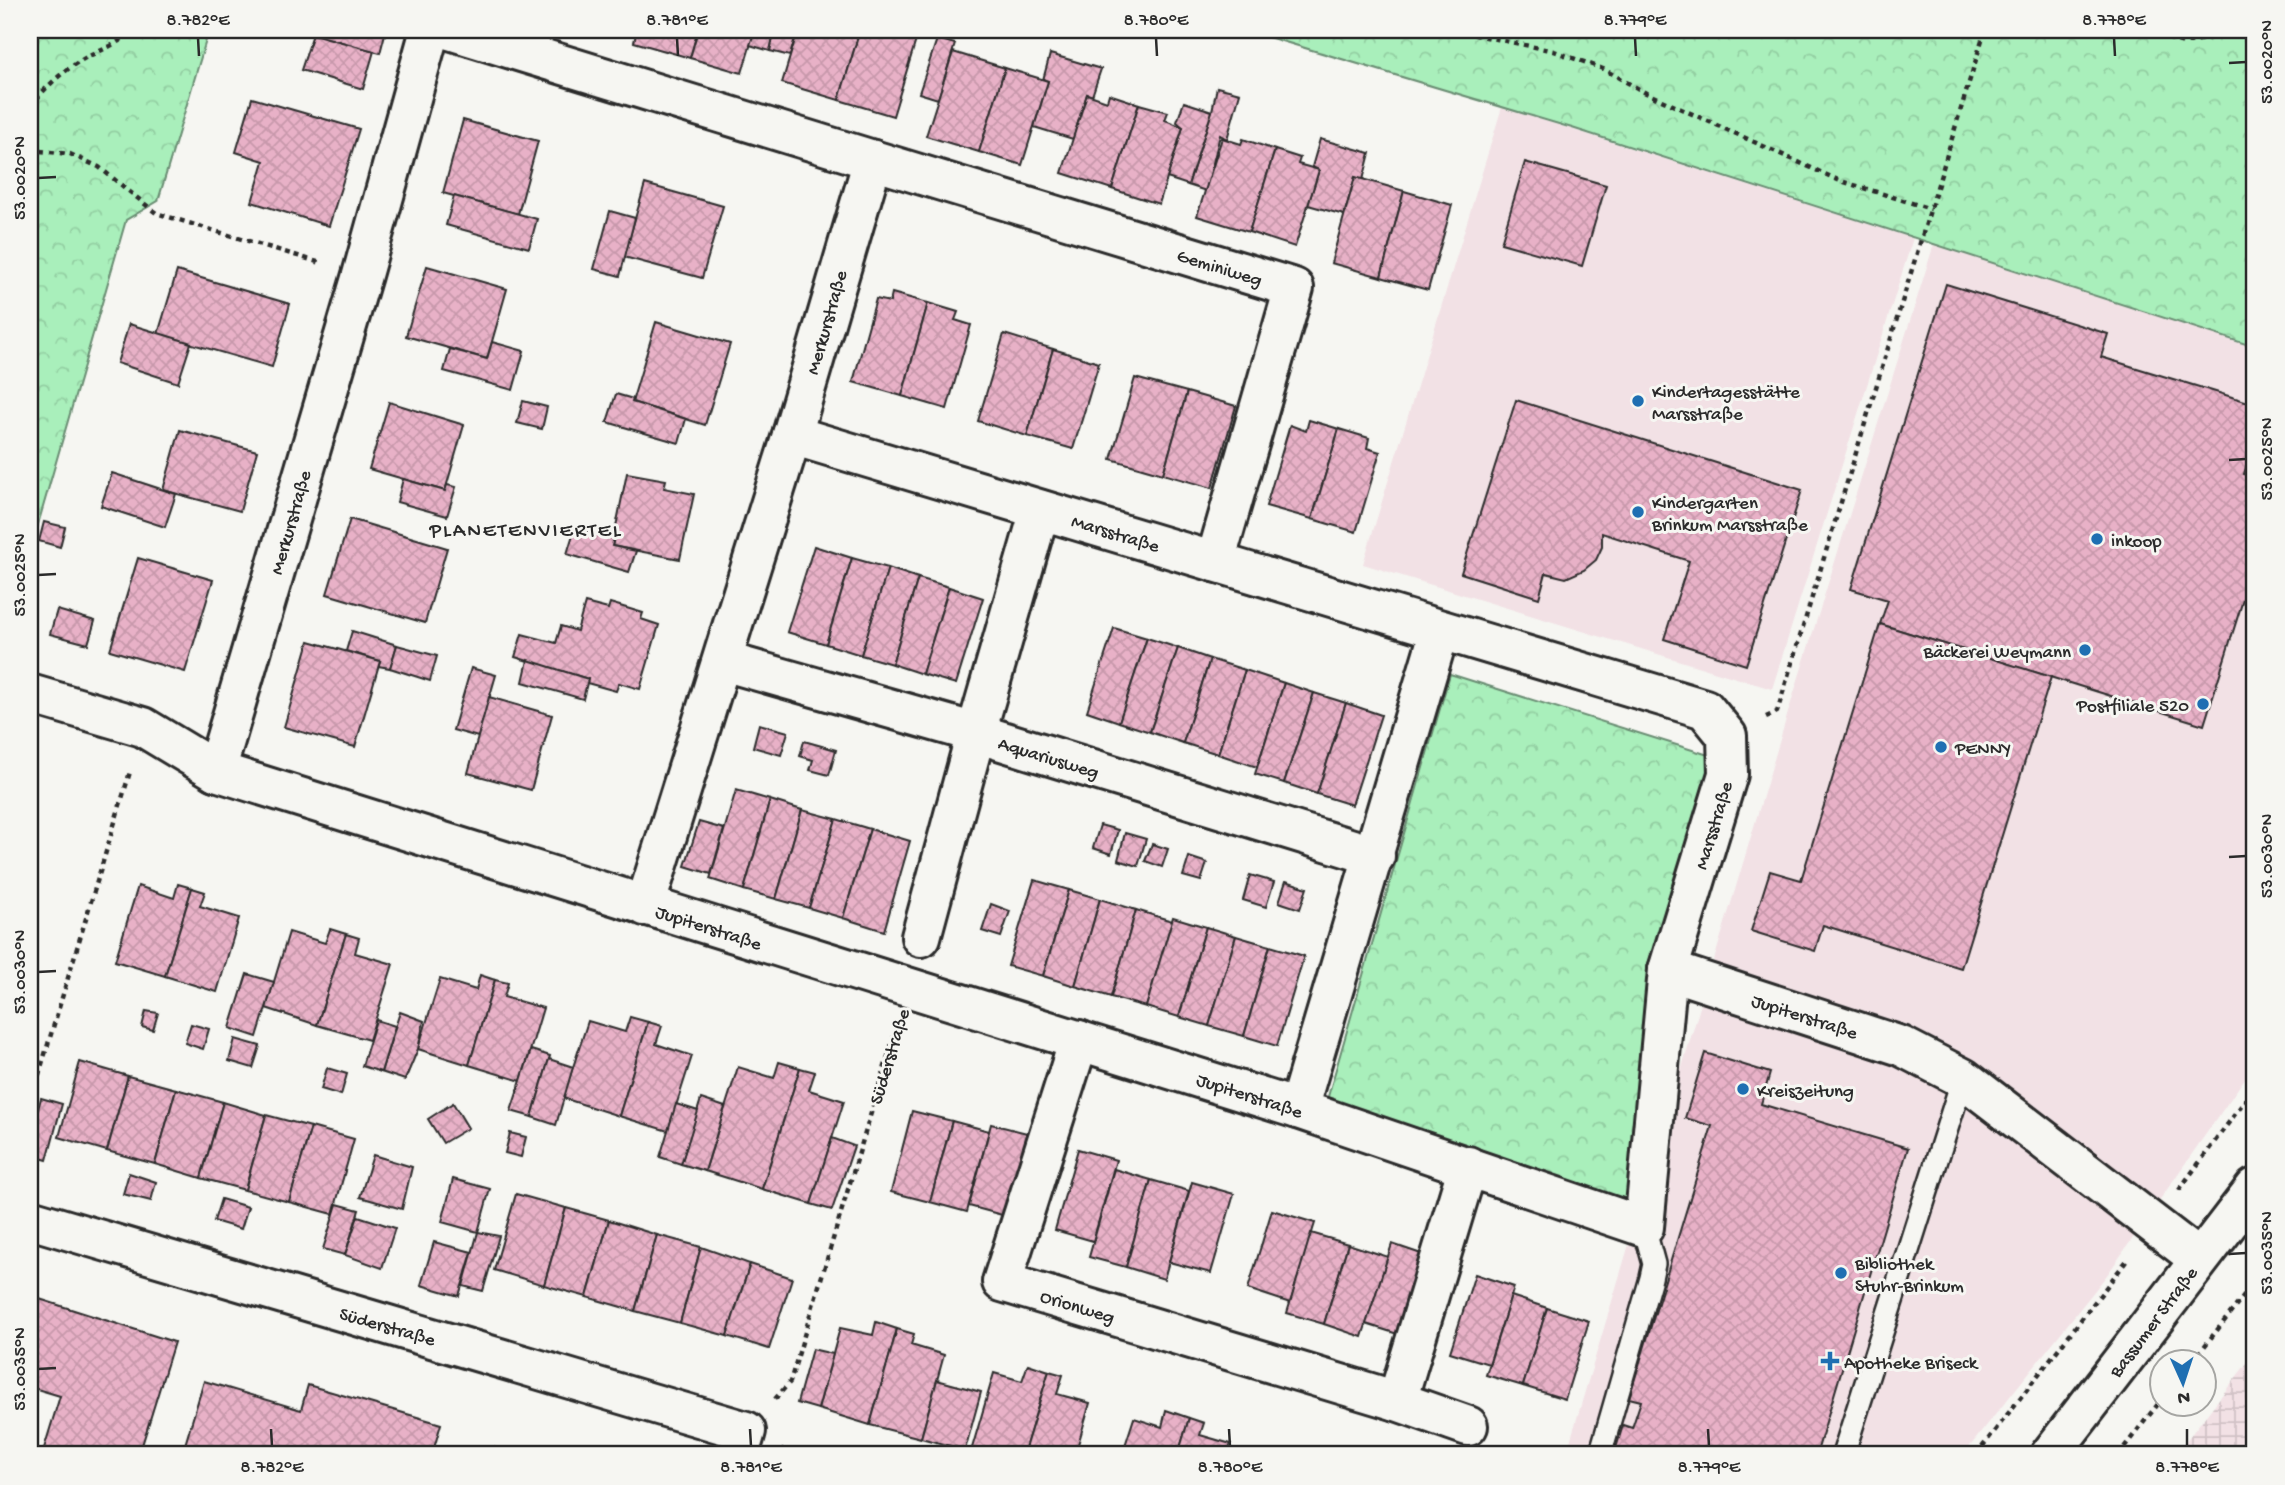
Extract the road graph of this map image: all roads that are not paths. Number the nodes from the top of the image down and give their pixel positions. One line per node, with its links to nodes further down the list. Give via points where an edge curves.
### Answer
1 (430, 30): 11 (street, Merkurstraße)
2 (450, 30): 3 (street)
3 (873, 160): 4 (street, Merkurstraße); 6 (street, Geminiweg, via 1294,288)
4 (792, 435): 5 (street, Marsstraße); 8 (street, Merkurstraße)
5 (1040, 510): 6 (street, Marsstraße); 10 (street)
6 (1215, 562): 7 (street, Marsstraße)
7 (1440, 630): 12 (street); 15 (street, Marsstraße, via 1705,709 1727,736 1728,774)
8 (723, 661): 10 (street, Aquariusweg); 13 (street, Merkurstraße)
9 (30, 694): 11 (street, Jupiterstraße, via 143,727)
10 (976, 733): 12 (street, Aquariusweg); 14 (street)
11 (216, 771): 13 (street, Jupiterstraße)
12 (1374, 856): 18 (street)
13 (645, 906): 16 (street, Jupiterstraße)
14 (921, 937)
15 (1668, 970): 17 (street, Jupiterstraße, via 1901,1046); 22 (street)
16 (1079, 1040): 18 (street, Jupiterstraße); 24 (street, Orionweg, via 1002,1282)
17 (1963, 1078): 23 (street, Jupiterstraße); 28 (lane)
18 (1298, 1109): 19 (street, Jupiterstraße)
19 (1468, 1166): 22 (street, Jupiterstraße); 24 (street)
20 (2255, 1188): 23 (street, Bassumer Straße)
21 (30, 1219): 26 (street, Süderstraße)
22 (1644, 1227): 27 (lane, via 1654,1264)
23 (2199, 1259): 29 (street, Bassumer Straße)
24 (1397, 1401): 25 (street, Orionweg)
25 (1468, 1426)
26 (742, 1443)
27 (1600, 1455)
28 (1843, 1455)
29 (2050, 1455)

